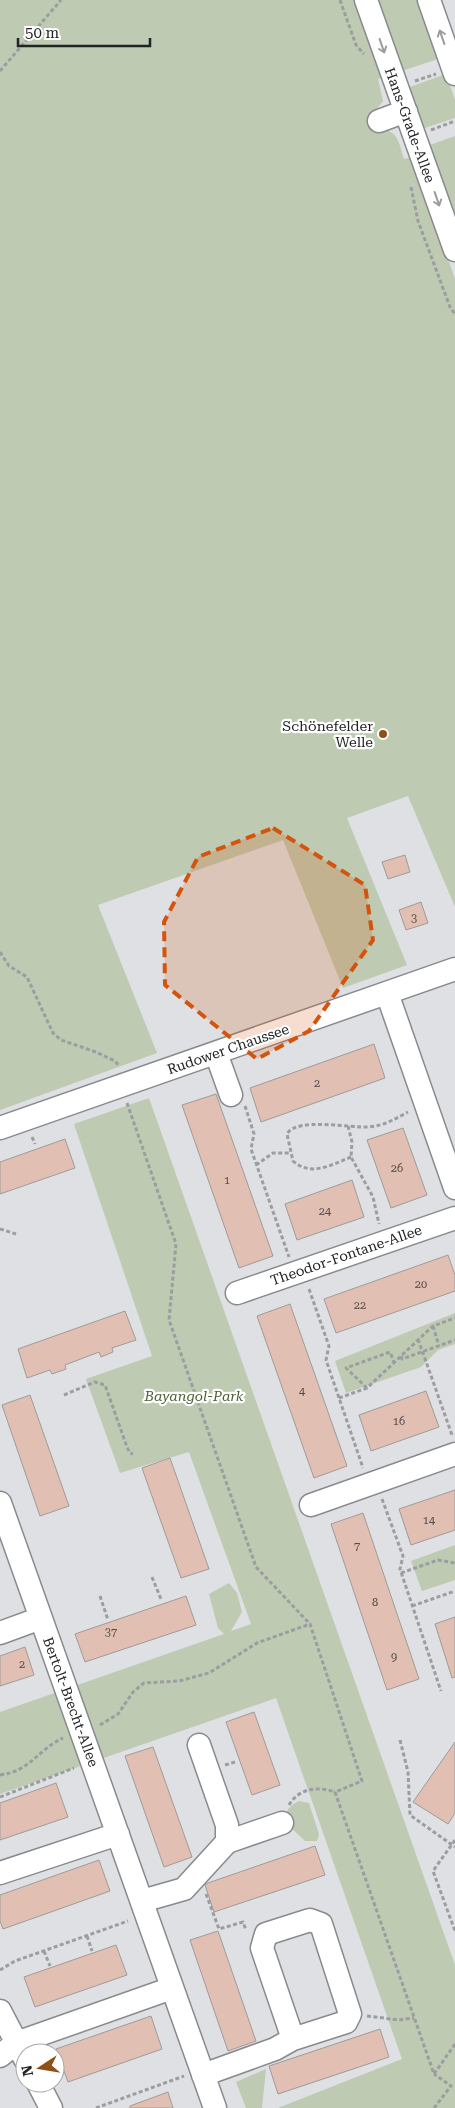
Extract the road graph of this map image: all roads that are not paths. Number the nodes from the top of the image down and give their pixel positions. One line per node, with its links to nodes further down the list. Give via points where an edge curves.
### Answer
1 (366, 0): 4 (street, Hans-Grade-Allee, one-way to 4)
2 (429, 0): 3 (street, one-way to 2)
3 (454, 71)
4 (406, 112): 5 (street); 6 (street, Hans-Grade-Allee, one-way to 6)
5 (379, 121)
6 (455, 250)
7 (455, 969): 8 (street, Rudower Chaussee)
8 (387, 993): 9 (street, Rudower Chaussee); 12 (street)
9 (216, 1053): 10 (street); 11 (street, Rudower Chaussee, via 128,1093)
10 (237, 1097)
11 (0, 1128)
12 (455, 1188)
13 (455, 1218): 14 (street, Theodor-Fontane-Allee)
14 (237, 1293)
15 (455, 1454): 17 (street)
16 (0, 1502): 18 (street, Bertolt-Brecht-Allee)
17 (311, 1505)
18 (41, 1618): 19 (street); 22 (street, Bertolt-Brecht-Allee)
19 (0, 1633)
20 (199, 1744): 23 (street, via 227,1825)
21 (282, 1823): 23 (street)
22 (118, 1834): 24 (street); 25 (street, Bertolt-Brecht-Allee)
23 (227, 1842): 25 (street, via 177,1892)
24 (0, 1873)
25 (137, 1910): 26 (street, Bertolt-Brecht-Allee)
26 (172, 1988): 29 (street); 30 (street, Bertolt-Brecht-Allee)
27 (0, 2011): 29 (street)
28 (293, 2039): 28 (street, via 262,1941 266,1934 310,1920 321,1924 350,2014 346,2022); 30 (street, via 275,2049)
29 (14, 2053)
30 (195, 2075): 33 (street, Bertolt-Brecht-Allee)
31 (43, 2093): 32 (street)
32 (51, 2108)
33 (215, 2108)

